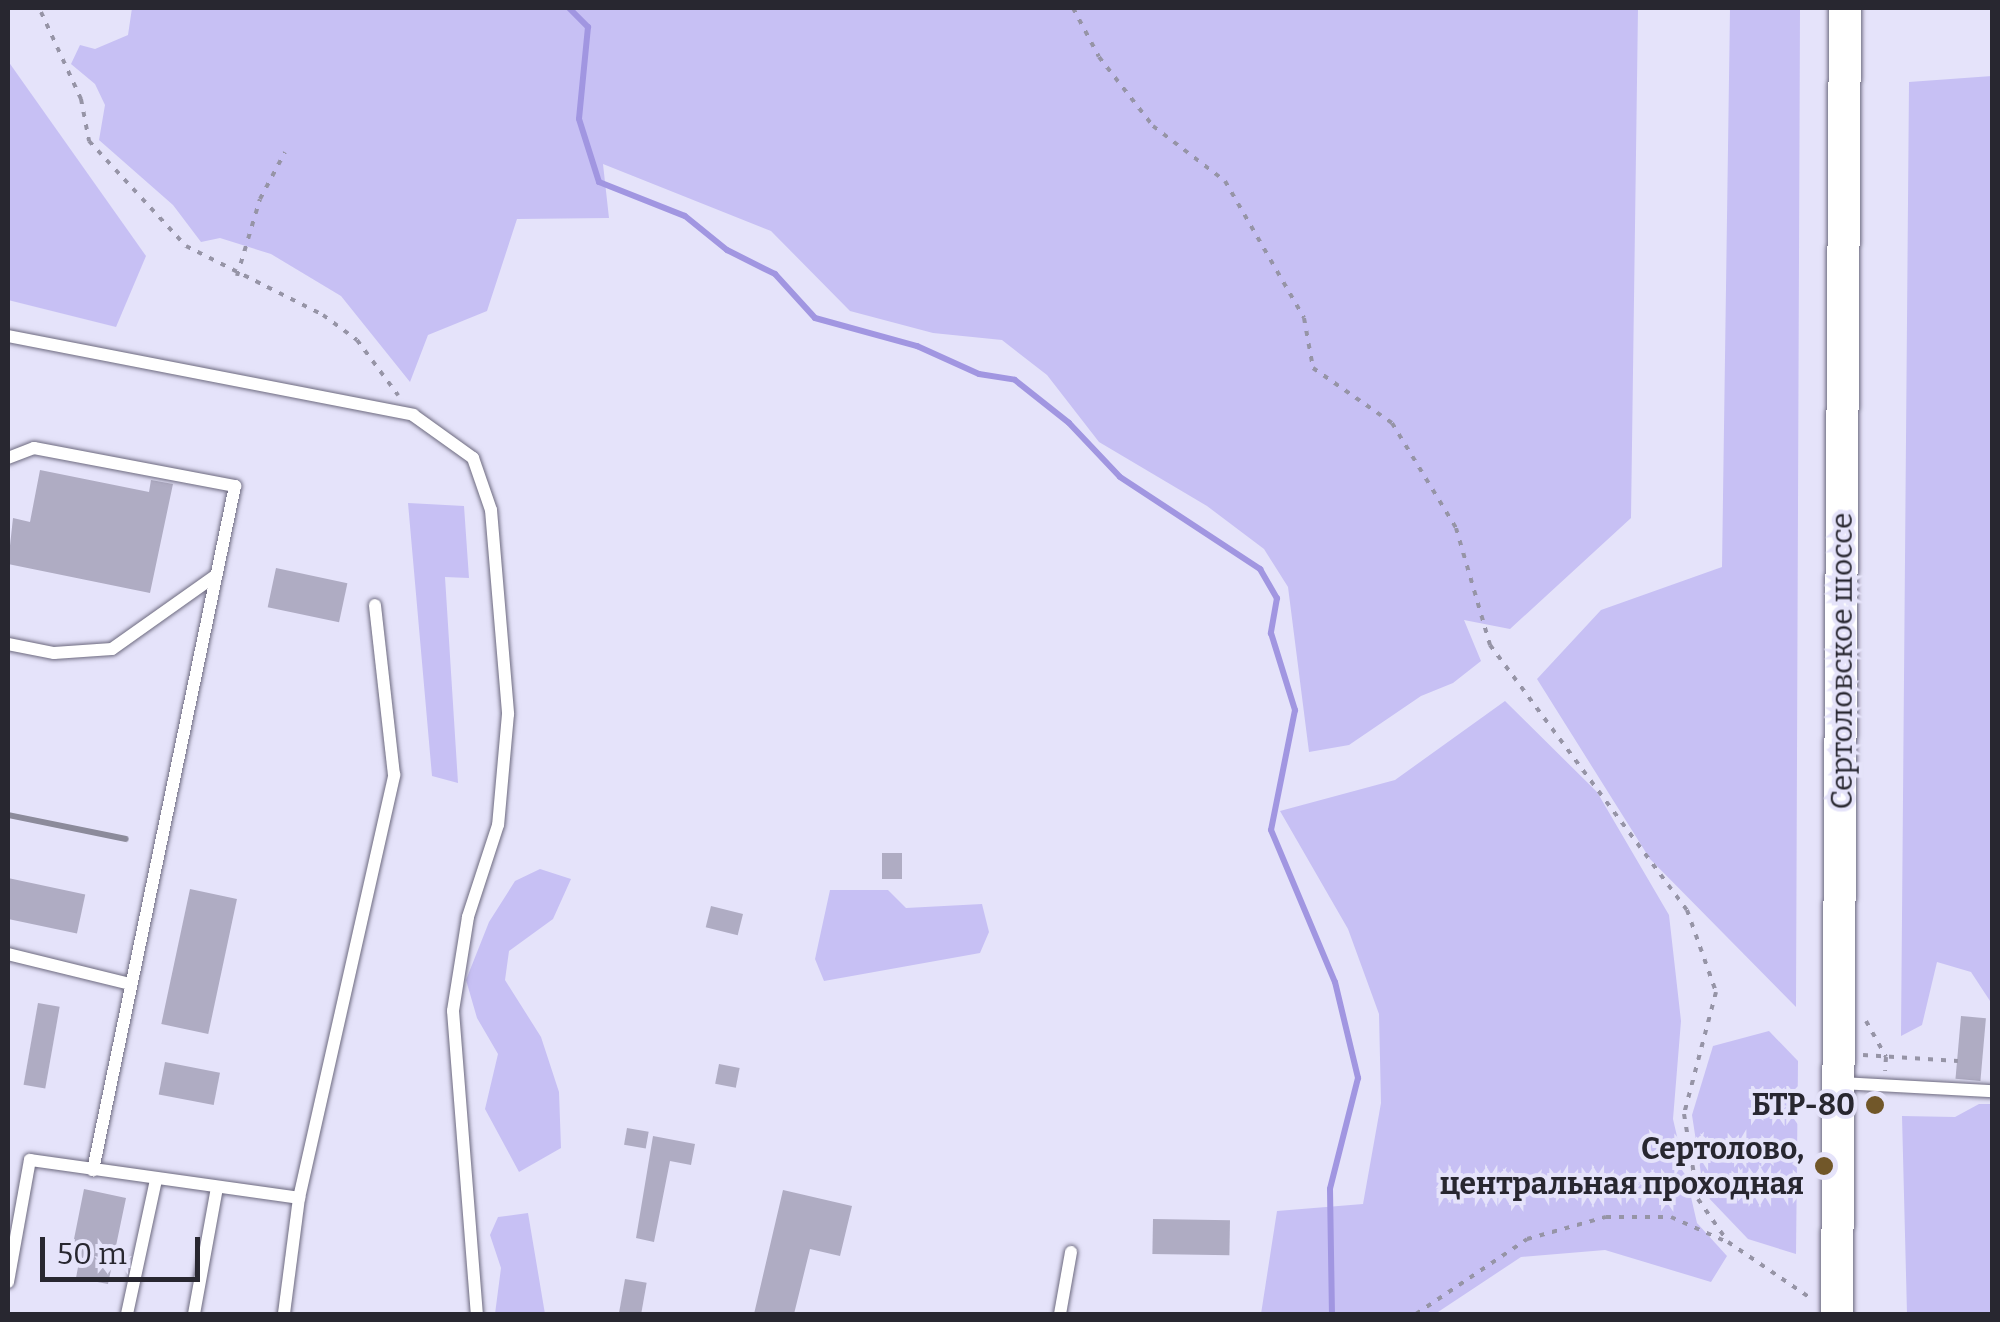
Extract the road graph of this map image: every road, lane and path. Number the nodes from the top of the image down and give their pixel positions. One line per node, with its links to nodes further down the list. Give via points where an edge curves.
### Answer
1 (1072, 8): 24 (path, via 1099,57 1153,126 1225,181 1304,318 1313,368 1392,423 1456,528 1490,645 1687,910 1716,992 1684,1114 1698,1198)
2 (1845, 8): 17 (main road, Сертоловское шоссе)
3 (41, 12): 5 (path, via 81,99 89,142 186,246)
4 (285, 152): 5 (path, via 260,199)
5 (237, 276): 7 (path, via 323,315 357,340)
6 (8, 336): 7 (lane)
7 (412, 415): 31 (lane, via 473,458 490,510 508,714 498,825 468,917 454,1011)
8 (8, 458): 9 (lane, via 34,448 235,486)
9 (215, 576): 11 (lane, via 112,649 54,653); 13 (lane)
10 (376, 606): 23 (lane, via 394,775)
11 (8, 644)
12 (8, 954): 13 (lane)
13 (130, 984): 20 (lane)
14 (1866, 1022): 15 (path)
15 (1886, 1056): 16 (path); 17 (path); 18 (path)
16 (1958, 1060)
17 (1845, 1069): 18 (lane); 27 (main road, Сертоловское шоссе)
18 (1885, 1085): 19 (lane)
19 (1992, 1091)
20 (94, 1170): 21 (lane); 26 (lane, via 30,1160)
21 (156, 1180): 22 (lane); 28 (lane)
22 (216, 1188): 23 (lane); 29 (lane)
23 (300, 1198): 30 (lane)
24 (1728, 1242): 27 (path); 33 (path, via 1671,1218 1606,1217 1527,1239)
25 (1071, 1252): 32 (lane)
26 (8, 1282)
27 (1837, 1313)
28 (128, 1314)
29 (194, 1314)
30 (284, 1314)
31 (477, 1314)
32 (1060, 1314)
33 (1416, 1314)

